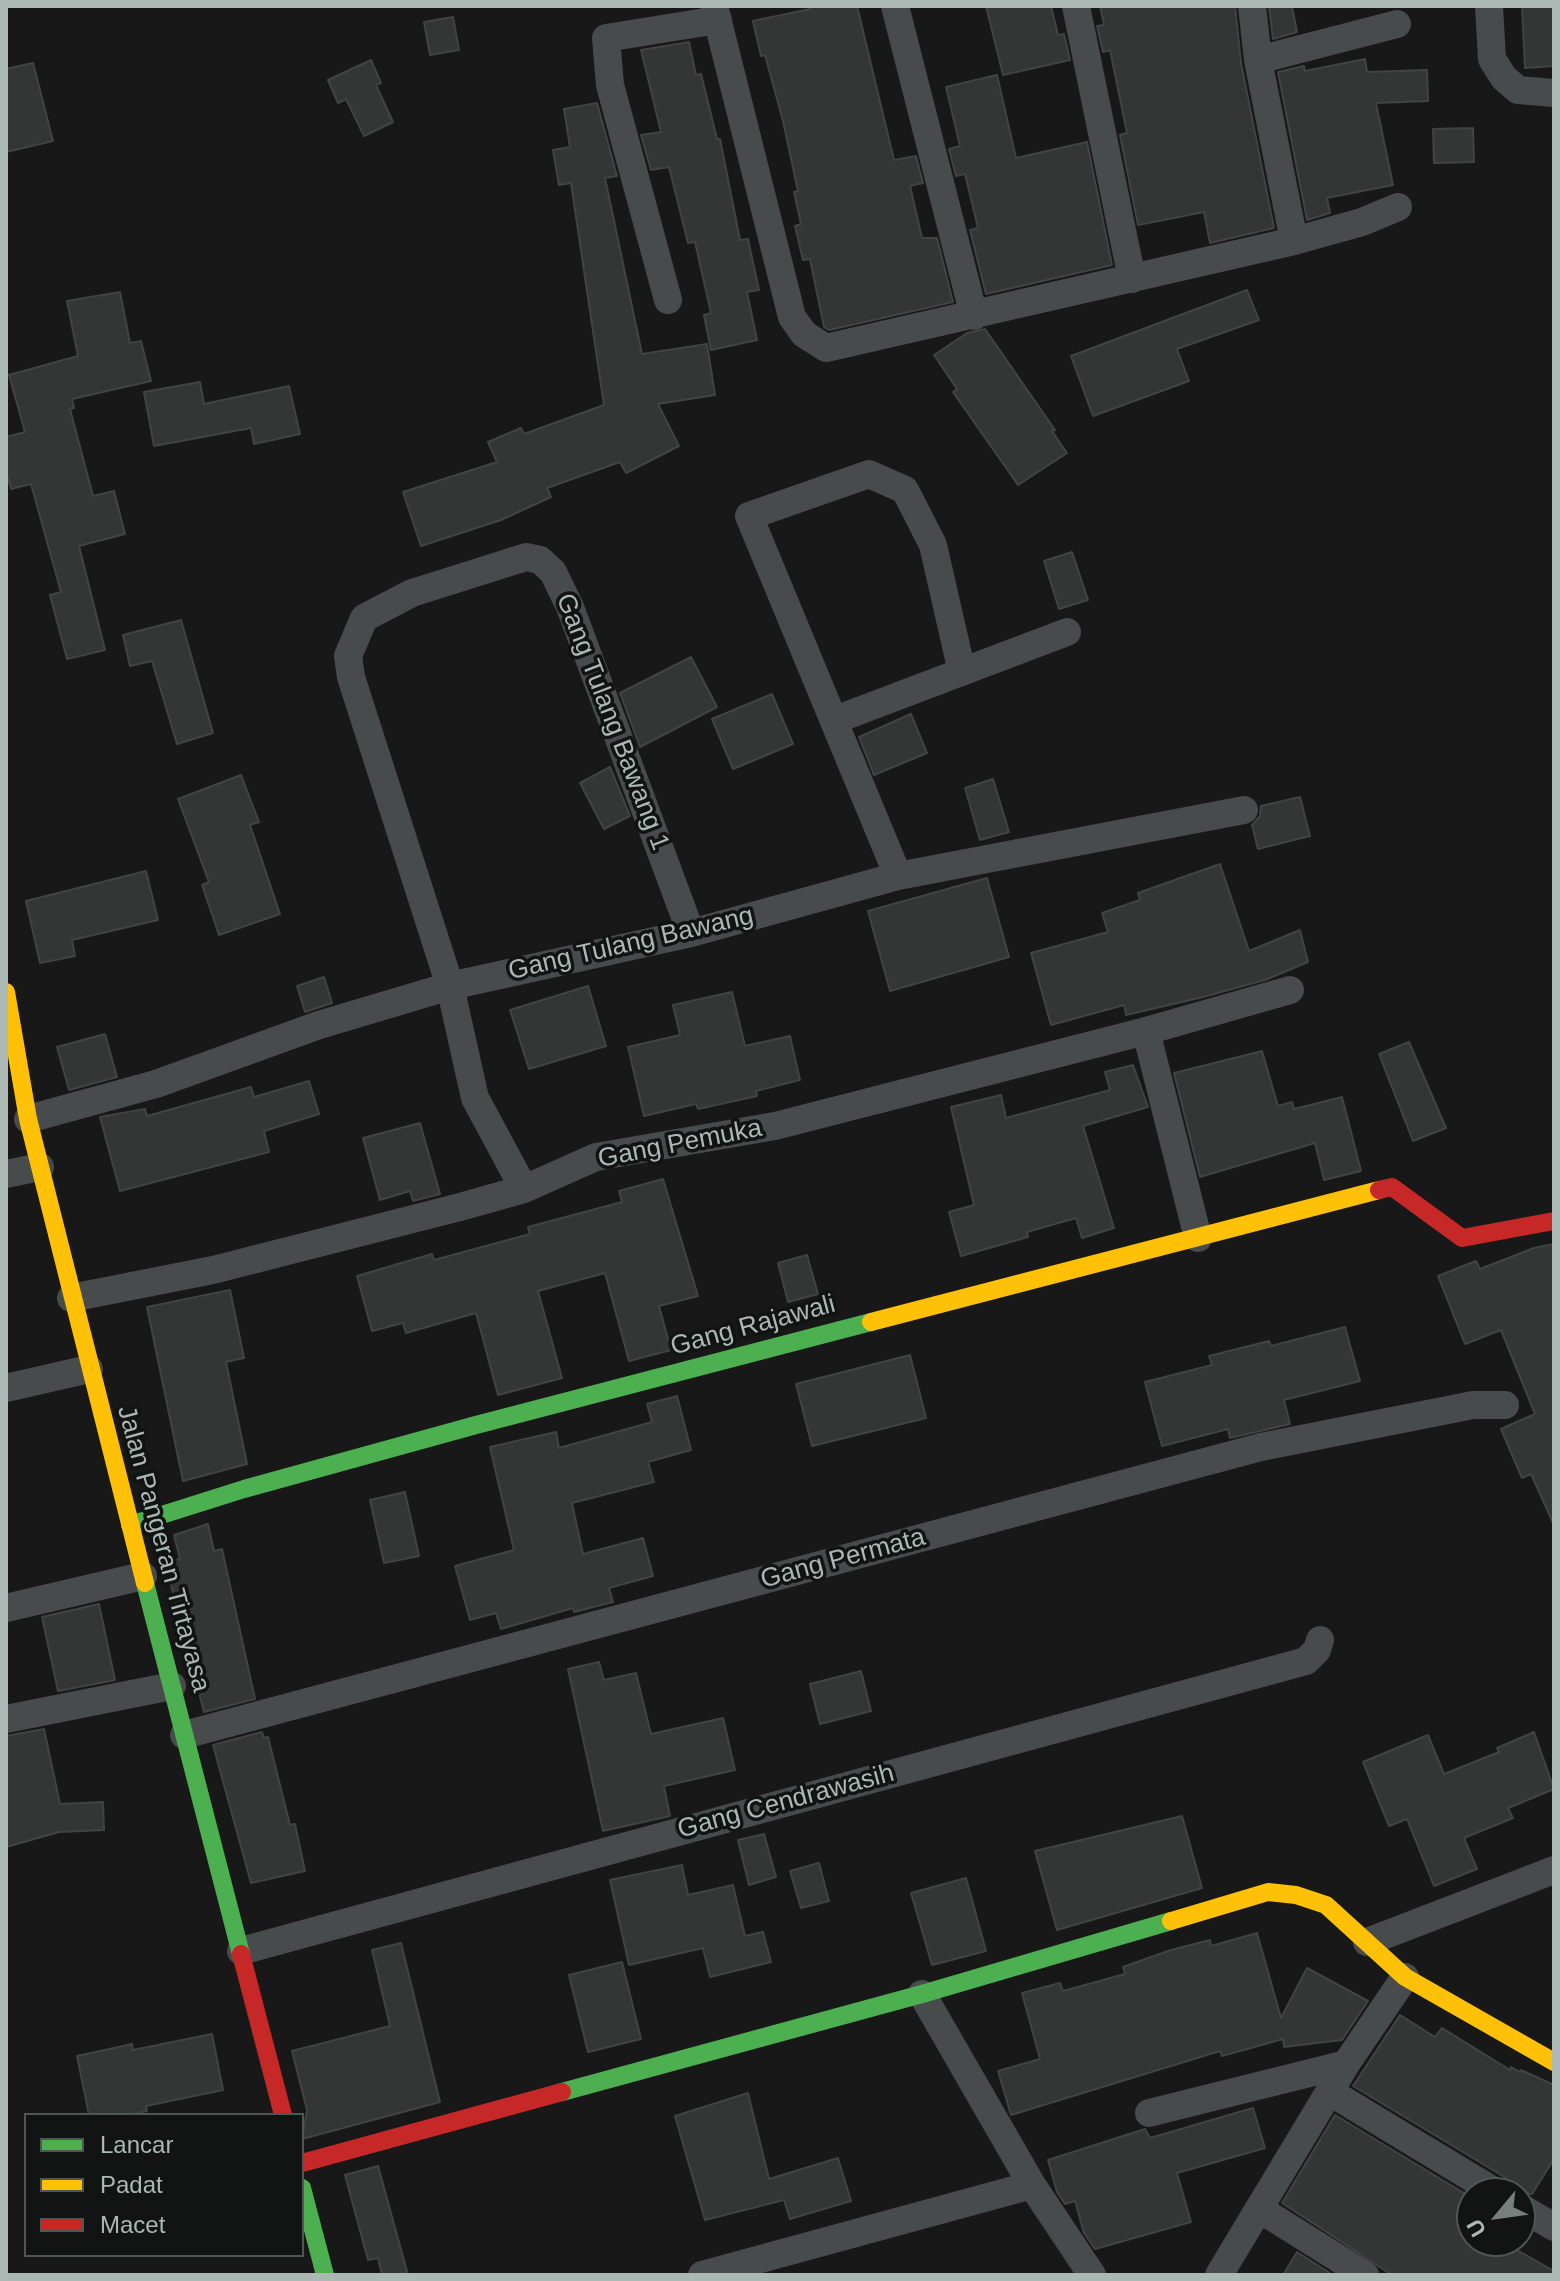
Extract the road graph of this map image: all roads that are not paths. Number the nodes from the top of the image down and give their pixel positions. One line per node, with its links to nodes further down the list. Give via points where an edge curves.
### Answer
1 (895, 6): 13 (street)
2 (1076, 6): 11 (street)
3 (1252, 6): 7 (street)
4 (1489, 6): 8 (street, via 1492,59 1504,78 1518,90)
5 (716, 13): 12 (street, via 606,38 610,85); 13 (street, via 792,317 804,334 826,348)
6 (1397, 24): 7 (street)
7 (1258, 60): 10 (street)
8 (1554, 93)
9 (1398, 207): 10 (street)
10 (1294, 241): 11 (street)
11 (1132, 279): 13 (street)
12 (668, 300)
13 (974, 316)
14 (1067, 632): 15 (street)
15 (962, 672): 16 (street); 16 (street, via 933,545 905,490 869,474 749,516)
16 (835, 720): 18 (street)
17 (1244, 810): 18 (street, Gang Tulang Bawang)
18 (898, 876): 19 (street, Gang Tulang Bawang)
19 (691, 933): 20 (street, Gang Tulang Bawang); 20 (street, Gang Tulang Bawang 1, via 570,607 553,572 540,560 526,557 412,593 364,618 348,656)
20 (450, 986): 24 (street, Gang Tulang Bawang, via 319,1025 156,1084); 27 (street, Gang Tulang Bawang 1, via 475,1098)
21 (1290, 990): 23 (street, Gang Pemuka)
22 (6, 992): 24 (street, Jalan Pangeran Tirtayasa)
23 (1146, 1031): 27 (street, Gang Pemuka, via 775,1126 596,1157); 29 (street)
24 (28, 1119): 25 (street, Jalan Pangeran Tirtayasa)
25 (40, 1167): 26 (street); 30 (street, Jalan Pangeran Tirtayasa)
26 (6, 1174)
27 (524, 1189): 30 (street, Gang Pemuka, via 213,1270)
28 (1554, 1221): 29 (street, Gang Rajawali, via 1462,1238 1392,1187)
29 (1198, 1238): 34 (street, Gang Rajawali, via 461,1429)
30 (71, 1298): 31 (street, Jalan Pangeran Tirtayasa)
31 (89, 1369): 32 (street); 34 (street, Jalan Pangeran Tirtayasa)
32 (6, 1388)
33 (1505, 1405): 40 (street, Gang Permata, via 1473,1405 1261,1447)
34 (130, 1525): 35 (street, Jalan Pangeran Tirtayasa)
35 (143, 1576): 36 (street); 38 (street, Jalan Pangeran Tirtayasa)
36 (6, 1608)
37 (1320, 1640): 43 (street, Gang Cendrawasih, via 1306,1661)
38 (172, 1686): 39 (street); 40 (street, Jalan Pangeran Tirtayasa)
39 (6, 1719)
40 (184, 1735): 43 (street, Jalan Pangeran Tirtayasa)
41 (1546, 1880): 42 (street)
42 (1367, 1942): 44 (street); 45 (street, via 1326,1905 1268,1892)
43 (241, 1951): 49 (street, Jalan Pangeran Tirtayasa)
44 (1405, 1977): 46 (street); 47 (street)
45 (922, 1994): 51 (street); 53 (street)
46 (1554, 2062)
47 (1346, 2064): 48 (street); 50 (street)
48 (1330, 2092): 52 (street); 55 (street)
49 (282, 2113)
50 (1149, 2113)
51 (304, 2162)
52 (1471, 2177)
53 (1032, 2185): 59 (street); 60 (street)
54 (304, 2196): 58 (street)
55 (1261, 2210): 61 (street); 62 (street)
56 (1536, 2216): 57 (street)
57 (1554, 2227)
58 (325, 2275)
59 (702, 2275)
60 (1092, 2275)
61 (1219, 2275)
62 (1365, 2275)

